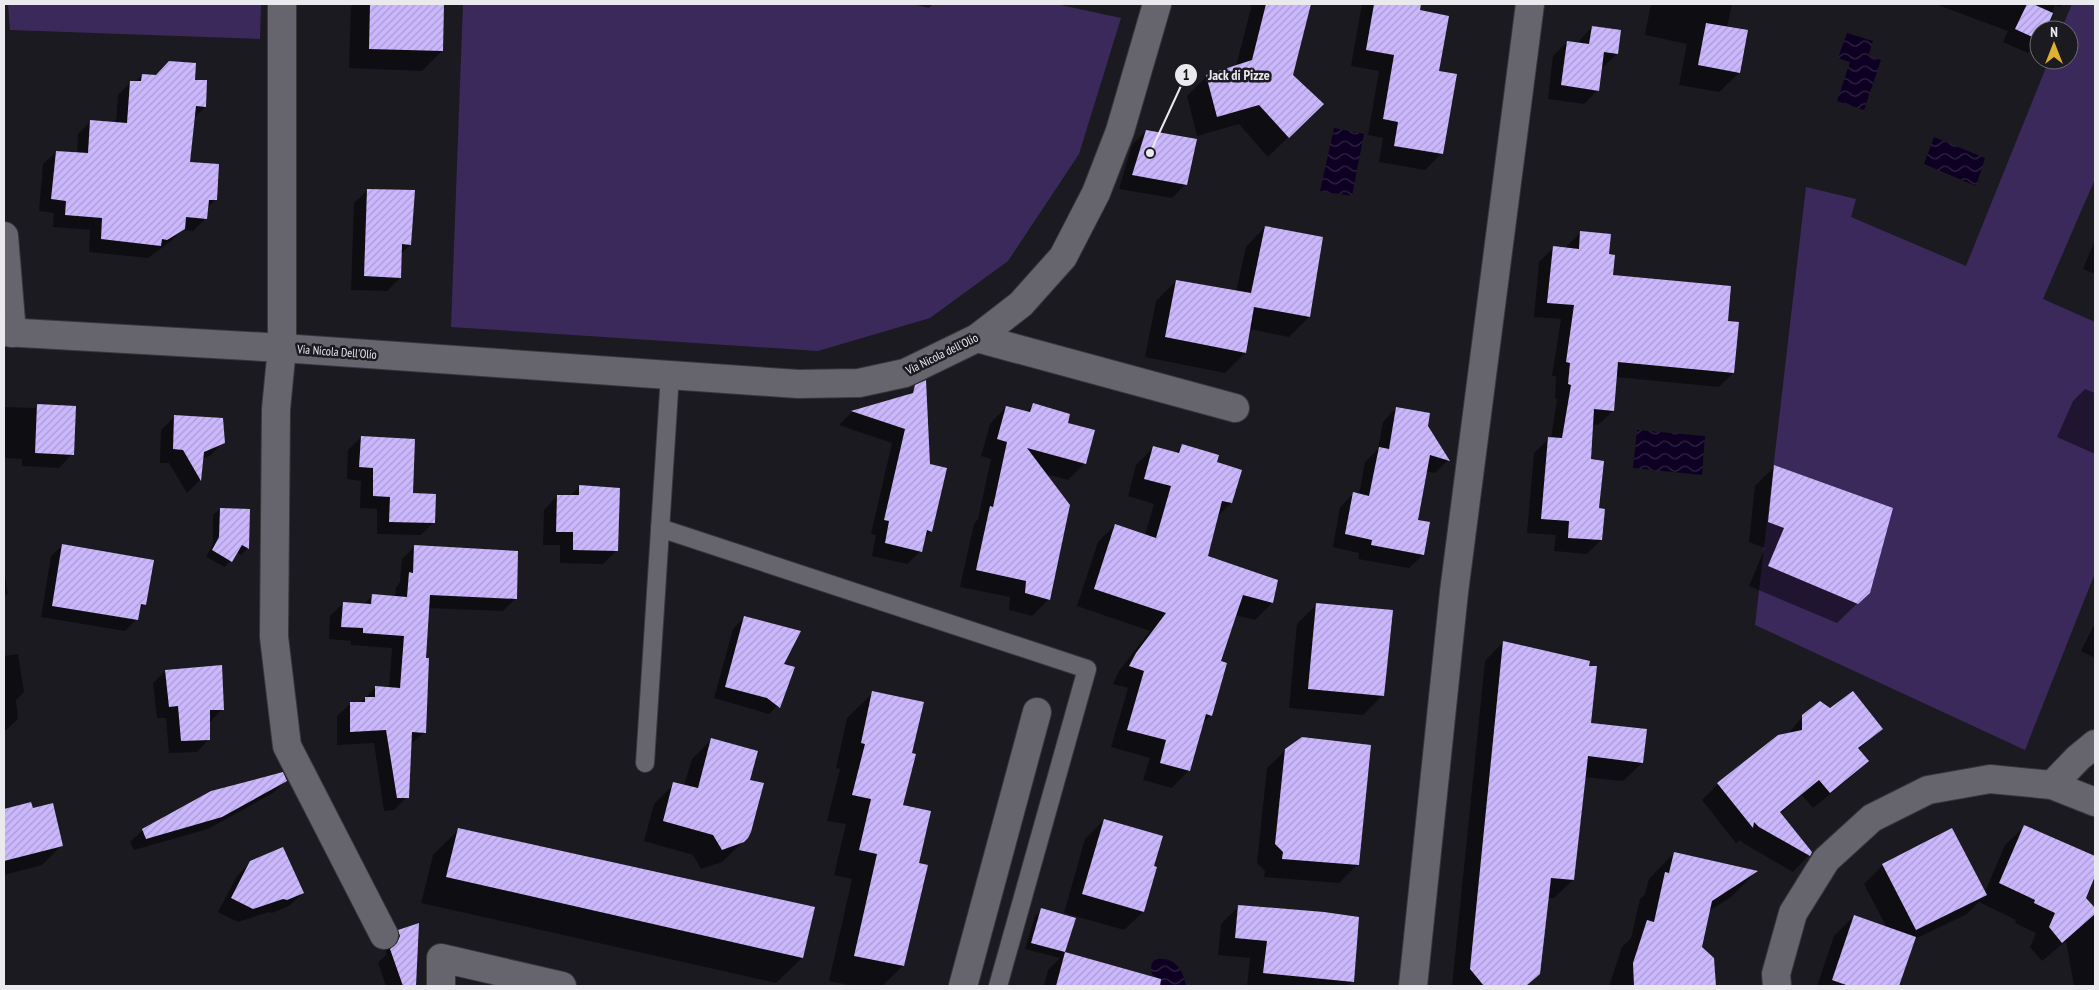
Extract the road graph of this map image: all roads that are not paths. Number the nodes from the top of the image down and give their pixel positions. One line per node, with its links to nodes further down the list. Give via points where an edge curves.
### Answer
1 (282, 4): 7 (street)
2 (1157, 4): 6 (street, Via Nicola dell'Olio, via 1120,131 1096,193 1063,257 1021,304)
3 (1530, 4): 21 (street, via 1454,592)
4 (4, 236): 5 (street)
5 (8, 333): 7 (street, Via Nicola Dell'Olio)
6 (977, 338): 8 (street, Via Nicola dell'Olio, via 905,373 859,383 798,384); 9 (street)
7 (282, 348): 8 (street, Via Nicola Dell'Olio); 16 (street, via 276,409 274,637 288,746)
8 (670, 375): 10 (lane)
9 (1235, 408)
10 (660, 528): 13 (lane); 20 (lane, via 1087,669)
11 (1037, 712): 19 (street)
12 (2095, 744): 14 (street)
13 (645, 763)
14 (2052, 785): 15 (street); 22 (street, via 1990,778 1928,790 1872,818 1826,860 1793,913 1776,974)
15 (2095, 802)
16 (384, 935)
17 (441, 986): 18 (street, via 441,958)
18 (562, 986)
19 (963, 986)
20 (998, 986)
21 (1413, 986)
22 (1777, 986)

